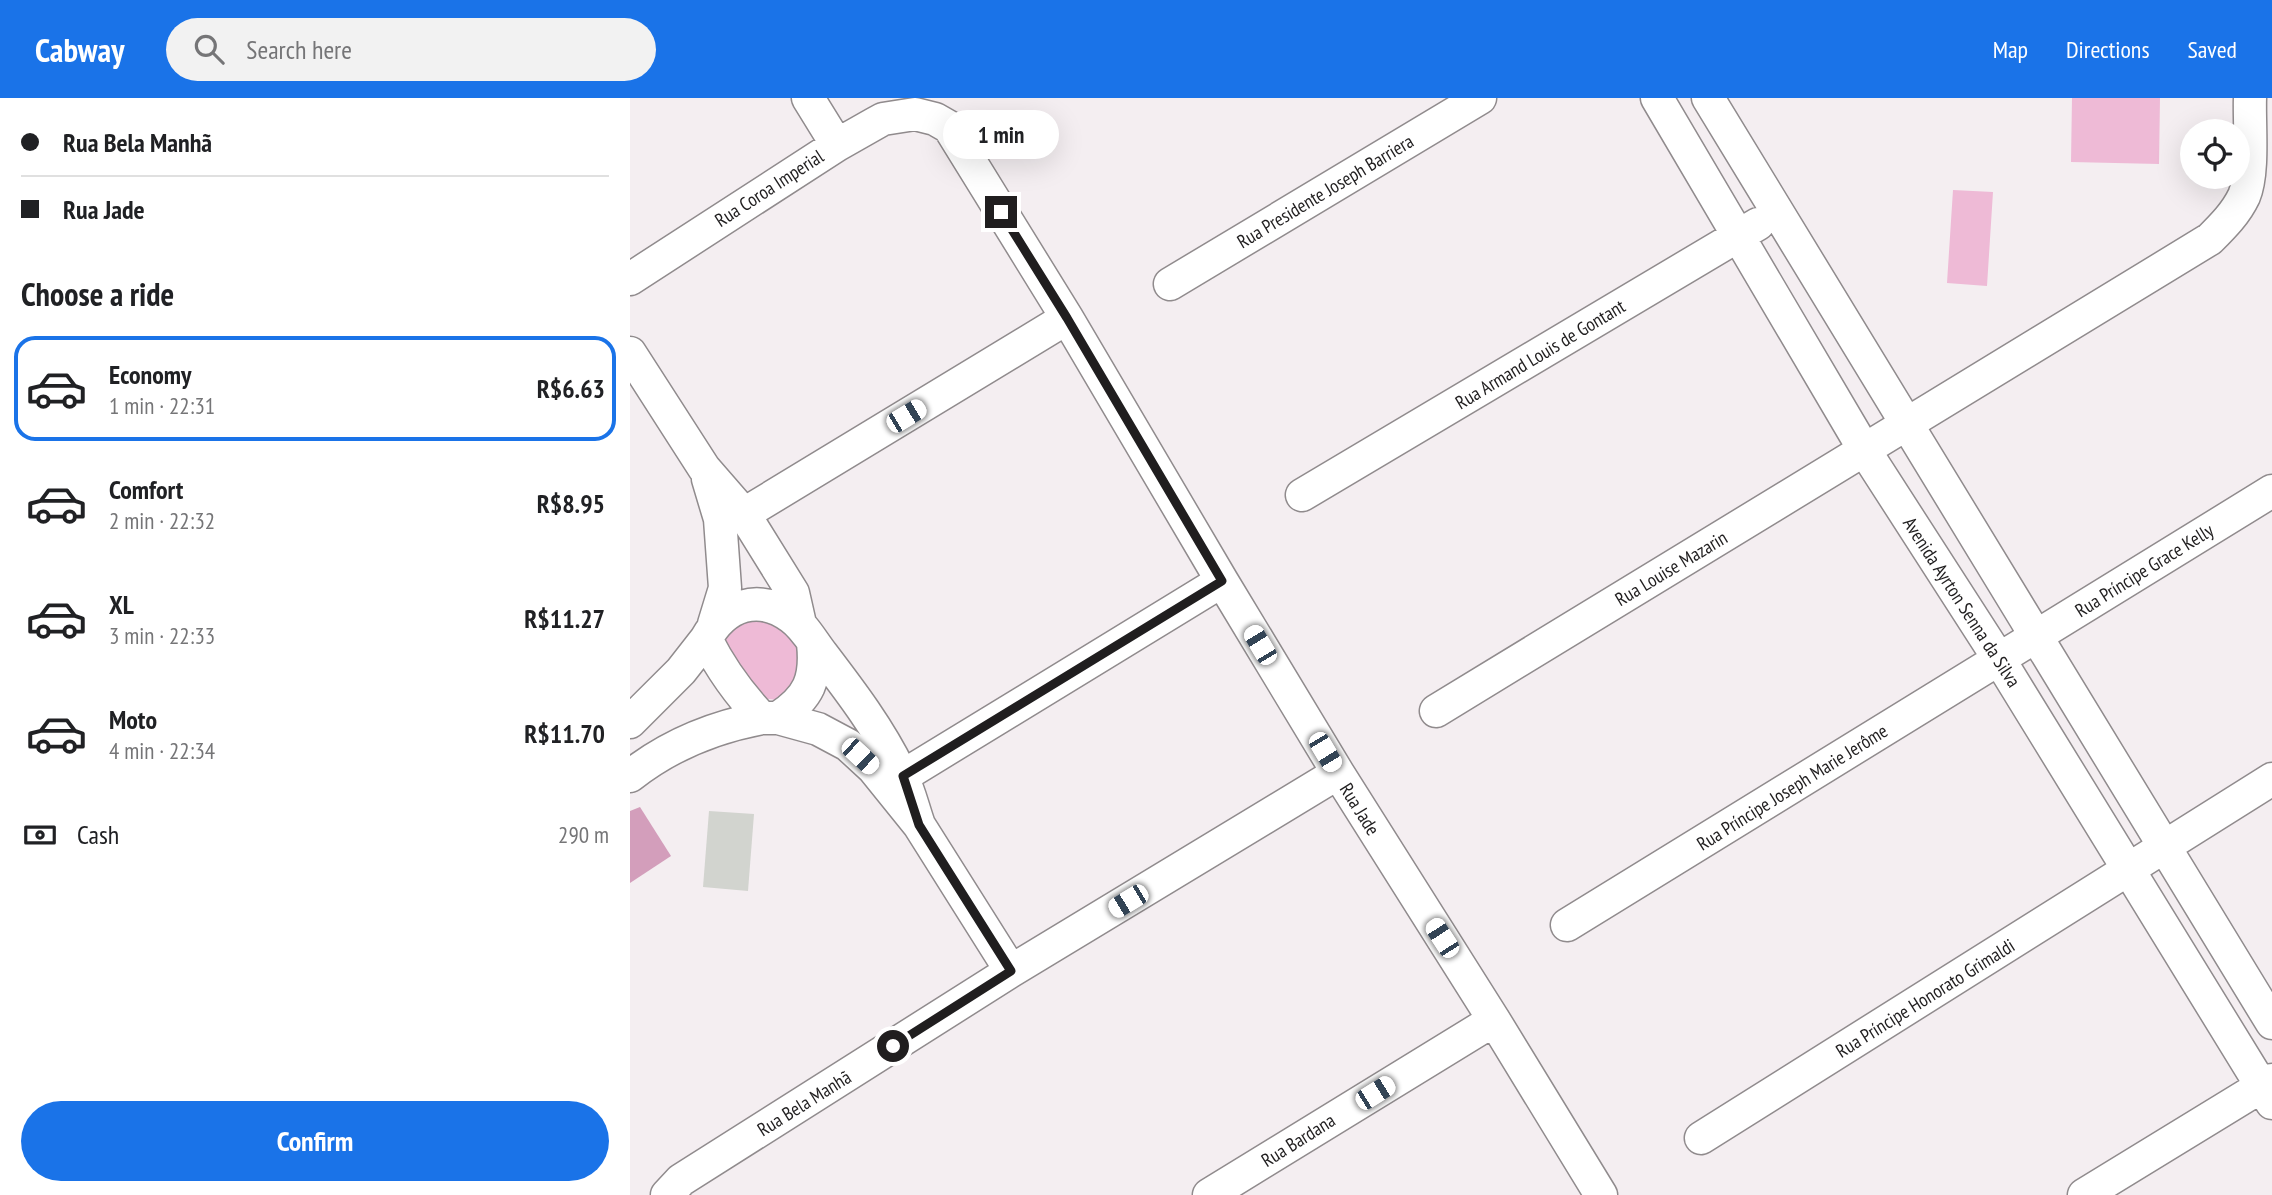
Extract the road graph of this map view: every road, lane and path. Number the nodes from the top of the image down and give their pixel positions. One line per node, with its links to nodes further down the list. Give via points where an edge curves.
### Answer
1 (808, 98): 7 (street)
2 (1480, 98): 11 (street, Rua Presidente Joseph Barriera)
3 (1657, 98): 9 (street, Avenida Ayrton Senna da Silva)
4 (1708, 98): 8 (street, Avenida Ayrton Senna da Silva)
5 (2250, 98): 14 (street, Rua Louise Mazarin, via 2245,195 2228,222 2210,239)
6 (915, 114): 7 (street, Rua Coroa Imperial, via 883,120); 12 (street, Rua Jade, via 949,127)
7 (837, 145): 10 (street, Rua Coroa Imperial)
8 (1777, 212): 9 (street, Rua Armand Louis de Gontant); 14 (street, Avenida Ayrton Senna da Silva)
9 (1740, 236): 15 (street, Avenida Ayrton Senna da Silva); 18 (street, Rua Armand Louis de Gontant)
10 (633, 268)
11 (1170, 284)
12 (1067, 318): 19 (street); 20 (street, Rua Jade)
13 (630, 353): 16 (street)
14 (1906, 425): 15 (street, Rua Louise Mazarin); 23 (street, Avenida Ayrton Senna da Silva)
15 (1865, 451): 23 (street, Avenida Ayrton Senna da Silva); 26 (street, Rua Louise Mazarin)
16 (704, 468): 19 (street); 21 (street, via 720,519 725,588)
17 (2272, 491): 23 (street, Rua Príncipe Grace Kelly)
18 (1303, 495)
19 (744, 514): 22 (street, via 793,593)
20 (1222, 581): 30 (street, Rua Jade); 32 (street)
21 (710, 632): 22 (street, via 731,611 748,605 781,611); 24 (street); 27 (street, via 733,685)
22 (807, 634): 27 (street, via 814,676 798,703); 32 (street, via 874,725)
23 (2017, 648): 36 (street, Avenida Ayrton Senna da Silva); 36 (street, Avenida Ayrton Senna da Silva); 37 (street, Rua Príncipe Joseph Marie Jerôme)
24 (681, 671): 25 (street); 28 (street)
25 (630, 698)
26 (1436, 711)
27 (770, 718): 29 (street, via 730,724); 35 (street, via 818,729 848,745)
28 (630, 722)
29 (699, 737): 31 (street, via 652,759); 34 (street, via 661,771)
30 (1338, 773): 38 (street, Rua Bela Manhã); 39 (street, Rua Jade)
31 (630, 776)
32 (903, 776): 35 (street)
33 (2272, 779): 36 (street, Rua Príncipe Honorato Grimaldi)
34 (630, 783)
35 (919, 825): 38 (street)
36 (2147, 857): 40 (street, Avenida Ayrton Senna da Silva); 41 (street, Avenida Ayrton Senna da Silva); 42 (street, Rua Príncipe Honorato Grimaldi)
37 (1567, 925)
38 (1011, 971): 43 (street, Rua Bela Manhã, via 681,1180)
39 (1494, 1020): 44 (street, Rua Bardana); 45 (street, Rua Jade)
40 (2272, 1023)
41 (2269, 1090): 46 (street)
42 (1702, 1138)
43 (667, 1195)
44 (1209, 1195)
45 (1601, 1195)
46 (2084, 1195)

